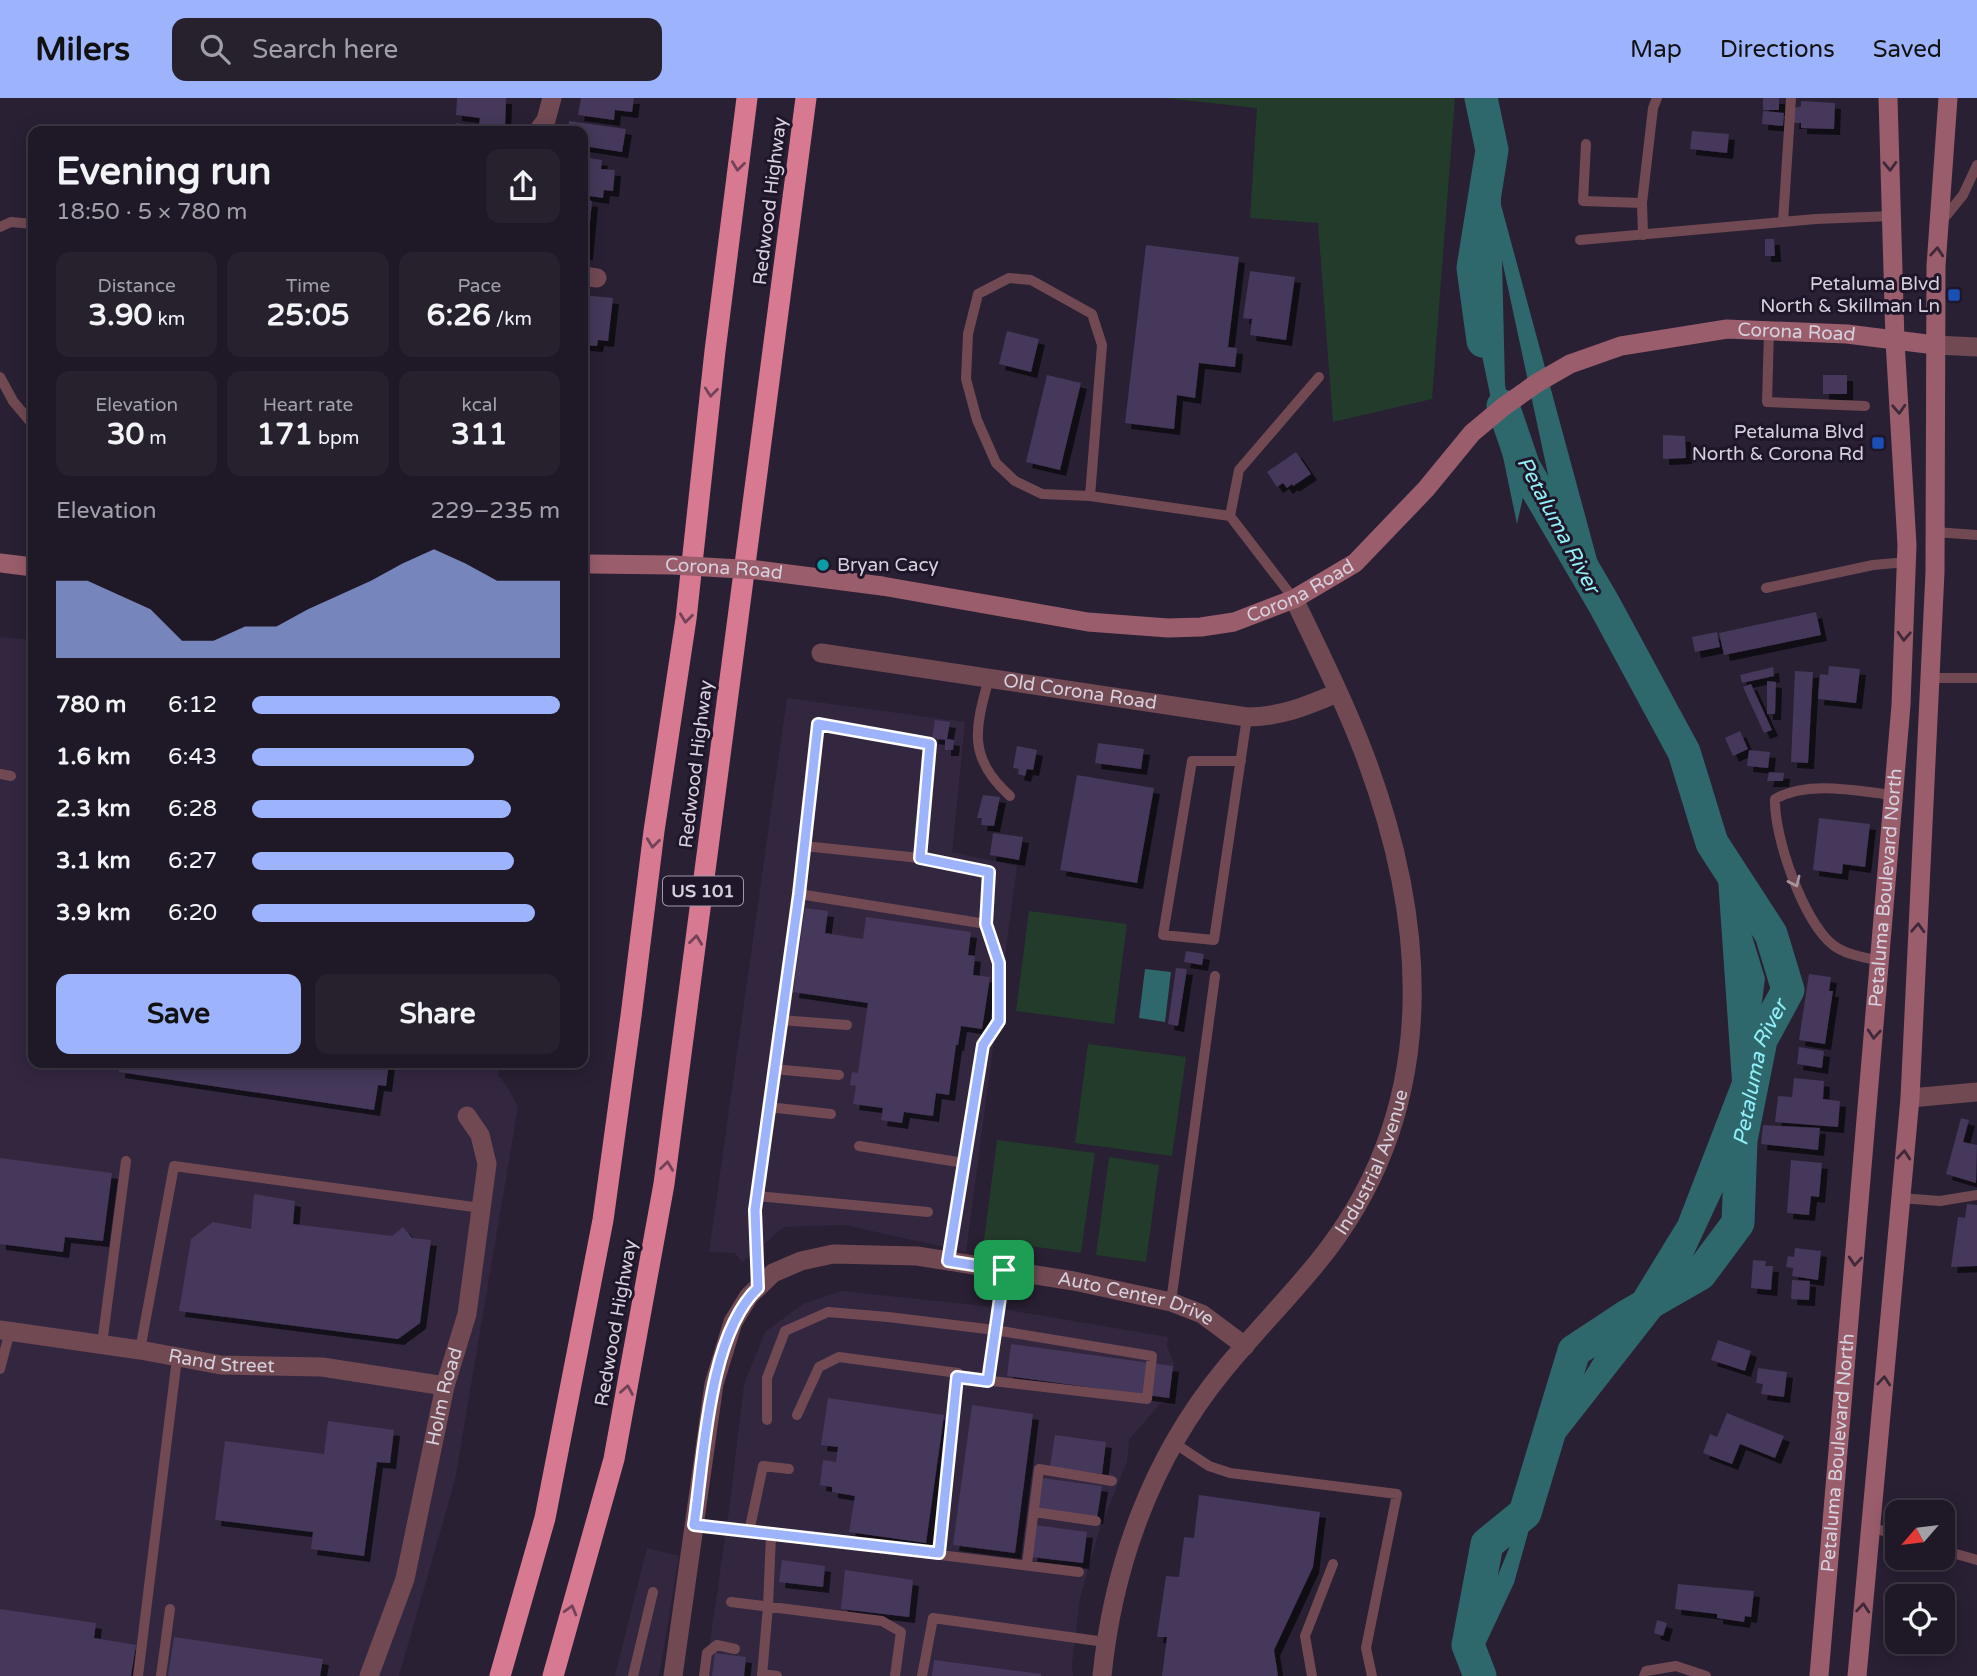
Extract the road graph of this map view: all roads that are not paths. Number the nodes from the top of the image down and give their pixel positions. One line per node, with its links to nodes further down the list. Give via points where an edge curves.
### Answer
1 (552, 98): 8 (street)
2 (747, 98): 114 (highway, Redwood Highway / US 101, one-way to 114, via 686,619 603,1220 545,1518)
3 (806, 98): 115 (highway, Redwood Highway / US 101, one-way to 3, via 614,1459 664,1184)
4 (1657, 98): 11 (lane)
5 (1791, 98): 13 (lane)
6 (1888, 98): 12 (main road, Petaluma Boulevard North, one-way to 12)
7 (1948, 98): 15 (main road, Petaluma Boulevard North)
8 (542, 126)
9 (1586, 144): 11 (lane, via 1583,201)
10 (1977, 165): 15 (lane, via 1963,195)
11 (1642, 203): 17 (lane)
12 (1892, 216): 13 (lane); 20 (main road, Petaluma Boulevard North)
13 (1783, 222): 17 (lane)
14 (28, 224): 16 (lane)
15 (1939, 225): 21 (main road, Petaluma Boulevard North, one-way to 15)
16 (0, 226)
17 (1643, 234): 18 (lane)
18 (1580, 240)
19 (1769, 331): 20 (main road, Corona Road); 26 (lane, via 1768,402); 37 (main road, Corona Road, via 1727,329 1686,334 1621,346 1570,364 1472,433 1355,563)
20 (1895, 341): 21 (main road, Corona Road); 32 (main road, Petaluma Boulevard North, one-way to 32)
21 (1935, 345): 22 (street); 30 (main road, Petaluma Boulevard North)
22 (1977, 347)
23 (0, 377): 25 (lane)
24 (1319, 377): 29 (lane, via 1239,470)
25 (3, 388): 27 (lane)
26 (1865, 407)
27 (28, 419)
28 (1090, 496): 28 (lane, via 1102,345 1092,314 1031,280 1009,278 978,294 968,334 966,379 977,420 996,463 1014,481 1042,494); 29 (lane)
29 (1230, 516): 37 (lane)
30 (1935, 532): 31 (lane); 40 (main road, Petaluma Boulevard North)
31 (1977, 535)
32 (1907, 562): 36 (lane); 47 (main road, Petaluma Boulevard North, one-way to 47)
33 (0, 563): 35 (main road)
34 (588, 564): 37 (main road, Corona Road, bridge, via 757,570 882,586 1088,622 1168,628 1234,622)
35 (28, 566)
36 (1766, 588)
37 (1294, 599): 42 (street, Industrial Avenue)
38 (821, 653): 39 (street, Old Corona Road)
39 (989, 678): 43 (street, Old Corona Road); 48 (lane, via 976,735 989,775)
40 (1930, 678): 41 (lane); 60 (main road, Petaluma Boulevard North, one-way to 40)
41 (1977, 678)
42 (1337, 693): 43 (street, Old Corona Road, via 1290,712); 79 (street, Industrial Avenue, via 1364,755 1399,869 1413,979 1406,1069 1393,1125 1360,1200 1318,1262)
43 (1247, 717): 44 (lane)
44 (1241, 761): 44 (lane, via 1214,940 1163,935 1192,761)
45 (0, 774): 46 (lane)
46 (11, 776)
47 (1894, 795): 53 (main road, Petaluma Boulevard North); 53 (lane, one-way to 53, via 1801,790 1775,799 1775,817 1789,868 1817,926 1833,945)
48 (1010, 796)
49 (804, 846): 50 (lane); 50 (lane, via 818,724 930,744); 51 (lane)
50 (920, 858): 52 (lane, via 989,872)
51 (799, 894): 52 (lane); 55 (lane)
52 (986, 924): 66 (lane, via 999,963 999,1021 983,1045)
53 (1880, 961): 127 (main road, Petaluma Boulevard North, one-way to 127)
54 (1215, 976): 75 (lane)
55 (780, 1020): 56 (lane); 57 (lane)
56 (847, 1026)
57 (774, 1069): 58 (lane); 61 (lane)
58 (839, 1075)
59 (1977, 1092): 60 (street)
60 (1910, 1098): 69 (main road, Petaluma Boulevard North, one-way to 60)
61 (768, 1107): 62 (lane); 68 (lane)
62 (831, 1114)
63 (467, 1116): 70 (street, Holm Road, via 480,1135 486,1164)
64 (859, 1146): 66 (lane)
65 (126, 1161): 78 (lane)
66 (964, 1163): 72 (lane)
67 (1977, 1195): 69 (lane, via 1940,1200)
68 (757, 1196): 71 (lane); 74 (lane)
69 (1900, 1198): 94 (main road, Petaluma Boulevard North, one-way to 69)
70 (481, 1208): 80 (lane, via 174,1166); 85 (street, Holm Road, via 467,1314)
71 (928, 1212)
72 (948, 1261): 73 (street, Auto Center Drive); 74 (street, Auto Center Drive, via 833,1255 773,1273)
73 (1004, 1270): 75 (street, Auto Center Drive); 77 (lane)
74 (758, 1288): 93 (street, Auto Center Drive, via 733,1322 714,1384)
75 (1171, 1302): 79 (street, Auto Center Drive, via 1202,1314)
76 (5, 1330): 78 (street, Rand Street); 82 (lane)
77 (995, 1330): 84 (lane); 84 (lane, via 1152,1356 1147,1399); 87 (lane, via 828,1312 785,1331 767,1378)
78 (102, 1344): 80 (street, Rand Street)
79 (1245, 1346): 88 (street, Industrial Avenue)
80 (140, 1350): 81 (street, Rand Street)
81 (177, 1358): 85 (street, Rand Street, via 221,1365 322,1367); 111 (lane)
82 (0, 1369)
83 (957, 1377): 84 (lane); 86 (lane, via 958,1373 839,1357 819,1367); 98 (lane)
84 (988, 1381)
85 (445, 1386): 113 (street, Holm Road, via 405,1579)
86 (797, 1415)
87 (767, 1420)
88 (1174, 1443): 108 (street, Industrial Avenue, via 1137,1518); 124 (lane, via 1209,1466 1230,1473 1397,1494 1366,1648)
89 (789, 1469): 96 (lane, via 762,1466)
90 (1112, 1481): 91 (lane, via 1039,1469)
91 (1034, 1512): 92 (lane); 101 (lane)
92 (1096, 1521)
93 (694, 1525): 96 (lane); 117 (street, Auto Center Drive)
94 (1870, 1527): 95 (lane); 128 (main road, Petaluma Boulevard North, one-way to 94)
95 (1885, 1531)
96 (749, 1532): 97 (lane)
97 (771, 1535): 98 (lane); 106 (lane)
98 (939, 1553): 101 (lane)
99 (1955, 1554): 100 (lane)
100 (1977, 1560)
101 (1027, 1564): 103 (lane)
102 (1333, 1564): 123 (lane, via 1305,1636)
103 (1079, 1572)
104 (653, 1592): 116 (lane)
105 (731, 1602): 106 (lane)
106 (768, 1606): 110 (lane); 120 (lane, via 882,1620 901,1632)
107 (170, 1609): 112 (lane)
108 (1105, 1642): 121 (lane, via 933,1618); 122 (street, Industrial Avenue)
109 (734, 1649): 118 (lane, via 717,1645 707,1653)
110 (762, 1675): 119 (lane)
111 (138, 1676)
112 (161, 1676)
113 (369, 1676)
114 (500, 1676)
115 (552, 1676)
116 (633, 1676)
117 (673, 1676)
118 (704, 1676)
119 (777, 1676)
120 (895, 1676)
121 (922, 1676)
122 (1101, 1676)
123 (1312, 1676)
124 (1372, 1676)
125 (1644, 1676): 126 (lane, via 1646,1671 1676,1666)
126 (1706, 1676)
127 (1819, 1676)
128 (1857, 1676)

